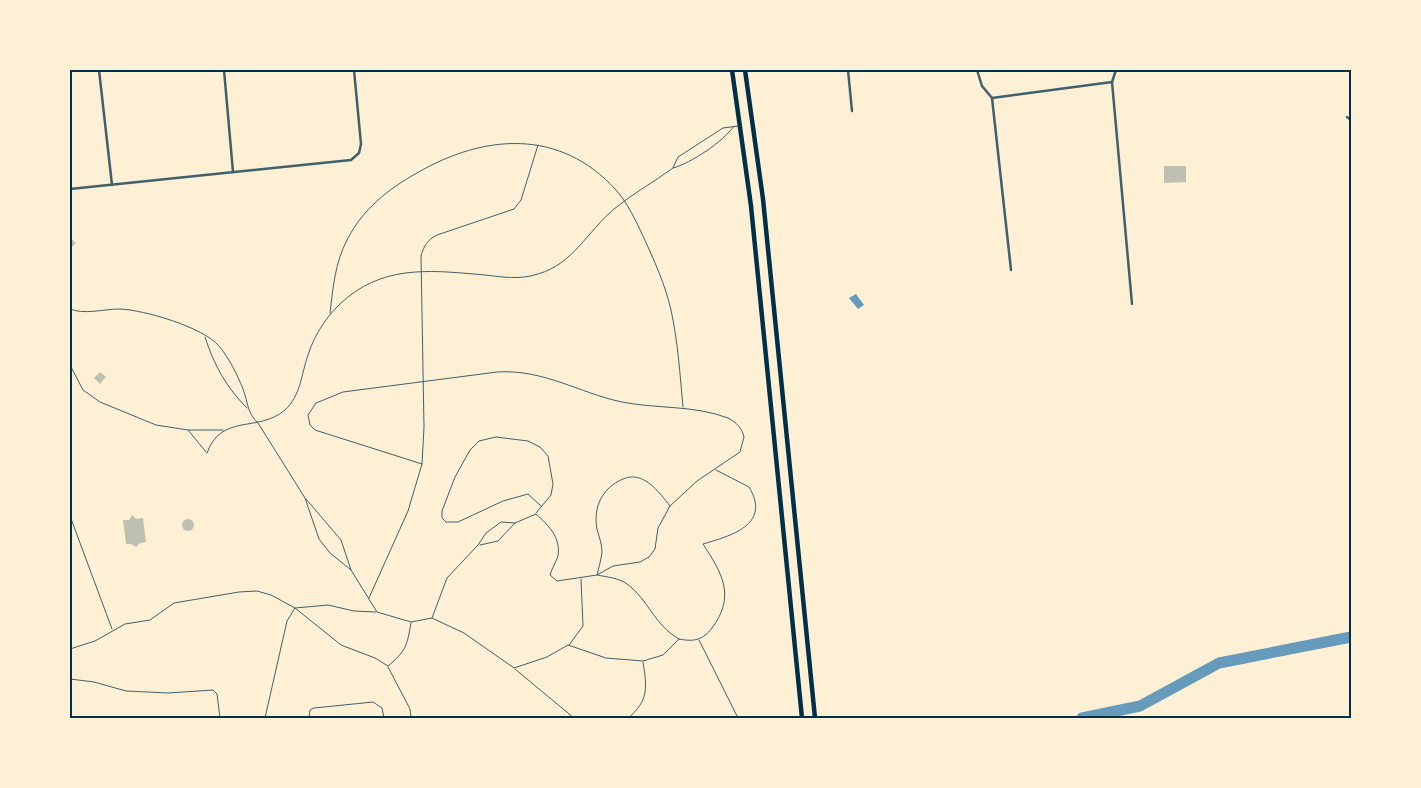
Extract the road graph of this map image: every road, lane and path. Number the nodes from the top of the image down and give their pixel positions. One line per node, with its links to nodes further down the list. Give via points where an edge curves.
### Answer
1 (100, 70): 19 (street)
2 (224, 70): 18 (street)
3 (354, 70): 18 (street, via 361,144 356,157 327,164)
4 (732, 70): 14 (main road)
5 (745, 70): 70 (main road, via 763,199)
6 (848, 70): 11 (street)
7 (977, 70): 10 (street, via 982,86)
8 (1116, 70): 9 (street)
9 (1112, 82): 10 (street); 24 (street)
10 (992, 98): 23 (street)
11 (852, 111)
12 (1347, 117): 13 (street)
13 (1351, 120)
14 (741, 125): 15 (lane); 69 (main road)
15 (734, 126): 17 (lane, via 728,135 683,166); 17 (lane, via 723,128 678,157)
16 (538, 146): 21 (lane, via 567,154 588,166 613,187); 22 (lane, via 518,205 508,212 431,238 424,247); 26 (lane, via 497,144 462,151 410,177 378,200 355,227 342,252)
17 (673, 168): 21 (lane)
18 (233, 172): 19 (street)
19 (112, 185): 20 (street)
20 (70, 189)
21 (624, 202): 22 (lane, via 602,220 570,258 538,275 510,278); 31 (lane, via 636,220 667,295 677,343)
22 (422, 270): 26 (lane, via 394,274 372,282 347,297); 29 (lane)
23 (1011, 270)
24 (1132, 304)
25 (70, 309): 27 (lane, via 132,311 183,324)
26 (330, 315): 32 (lane, via 313,341 296,397 280,414)
27 (205, 336): 30 (lane, via 225,382); 30 (lane, via 226,356 244,392)
28 (70, 365): 33 (lane, via 84,390 100,402 156,425)
29 (423, 382): 31 (lane, via 519,372 622,402); 35 (lane); 35 (lane, via 336,394 316,403 308,415 315,430)
30 (248, 408): 32 (lane)
31 (683, 408): 36 (lane, via 725,417 743,432 744,443 740,452)
32 (258, 423): 34 (lane); 37 (lane)
33 (188, 430): 34 (lane); 34 (lane, via 207,453 213,439)
34 (224, 430)
35 (422, 464): 47 (lane, via 408,511)
36 (715, 470): 39 (lane, via 697,481); 54 (lane, via 745,483 753,492 756,505 754,516 740,532 703,544 721,576 726,601 712,628)
37 (305, 498): 44 (lane, via 341,540); 44 (lane, via 319,538 330,553)
38 (541, 506): 38 (lane, via 551,495 553,484 548,456 528,441 487,438 470,450 462,462 444,503 442,518 446,522 458,522 516,496 528,494); 40 (lane)
39 (670, 506): 45 (lane, via 658,528 655,549 649,557 640,562 613,566); 45 (lane, via 644,480 627,477 608,489 598,502 596,511 602,551)
40 (536, 514): 42 (lane); 46 (lane, via 548,525 556,540 558,557 550,575 552,579)
41 (70, 516): 52 (lane)
42 (515, 523): 43 (lane, via 498,541); 43 (lane, via 494,525)
43 (478, 546): 50 (lane, via 447,578)
44 (351, 570): 47 (lane)
45 (597, 575): 46 (lane); 53 (lane, via 627,584 659,625)
46 (581, 578): 55 (lane, via 583,626)
47 (368, 598): 49 (lane)
48 (294, 608): 49 (lane, via 318,605); 52 (lane, via 271,594 238,592 174,604 150,620); 58 (lane, via 341,645); 62 (lane, via 287,621)
49 (377, 612): 51 (lane)
50 (432, 618): 51 (lane); 59 (lane, via 464,633)
51 (411, 622): 58 (lane, via 406,648)
52 (113, 629): 56 (lane, via 95,641)
53 (679, 639): 54 (lane); 57 (lane, via 662,655)
54 (699, 640): 68 (lane)
55 (568, 645): 57 (lane, via 606,658); 59 (lane, via 540,660)
56 (70, 649)
57 (643, 661): 67 (lane, via 644,700)
58 (388, 666): 65 (lane, via 410,709)
59 (514, 668): 66 (lane)
60 (70, 679): 61 (lane, via 126,691 213,690 217,694)
61 (220, 718)
62 (265, 718)
63 (309, 718): 64 (lane, via 310,710 373,702 378,704)
64 (384, 718)
65 (410, 718)
66 (574, 718)
67 (628, 718)
68 (738, 718)
69 (802, 718)
70 (815, 718)

